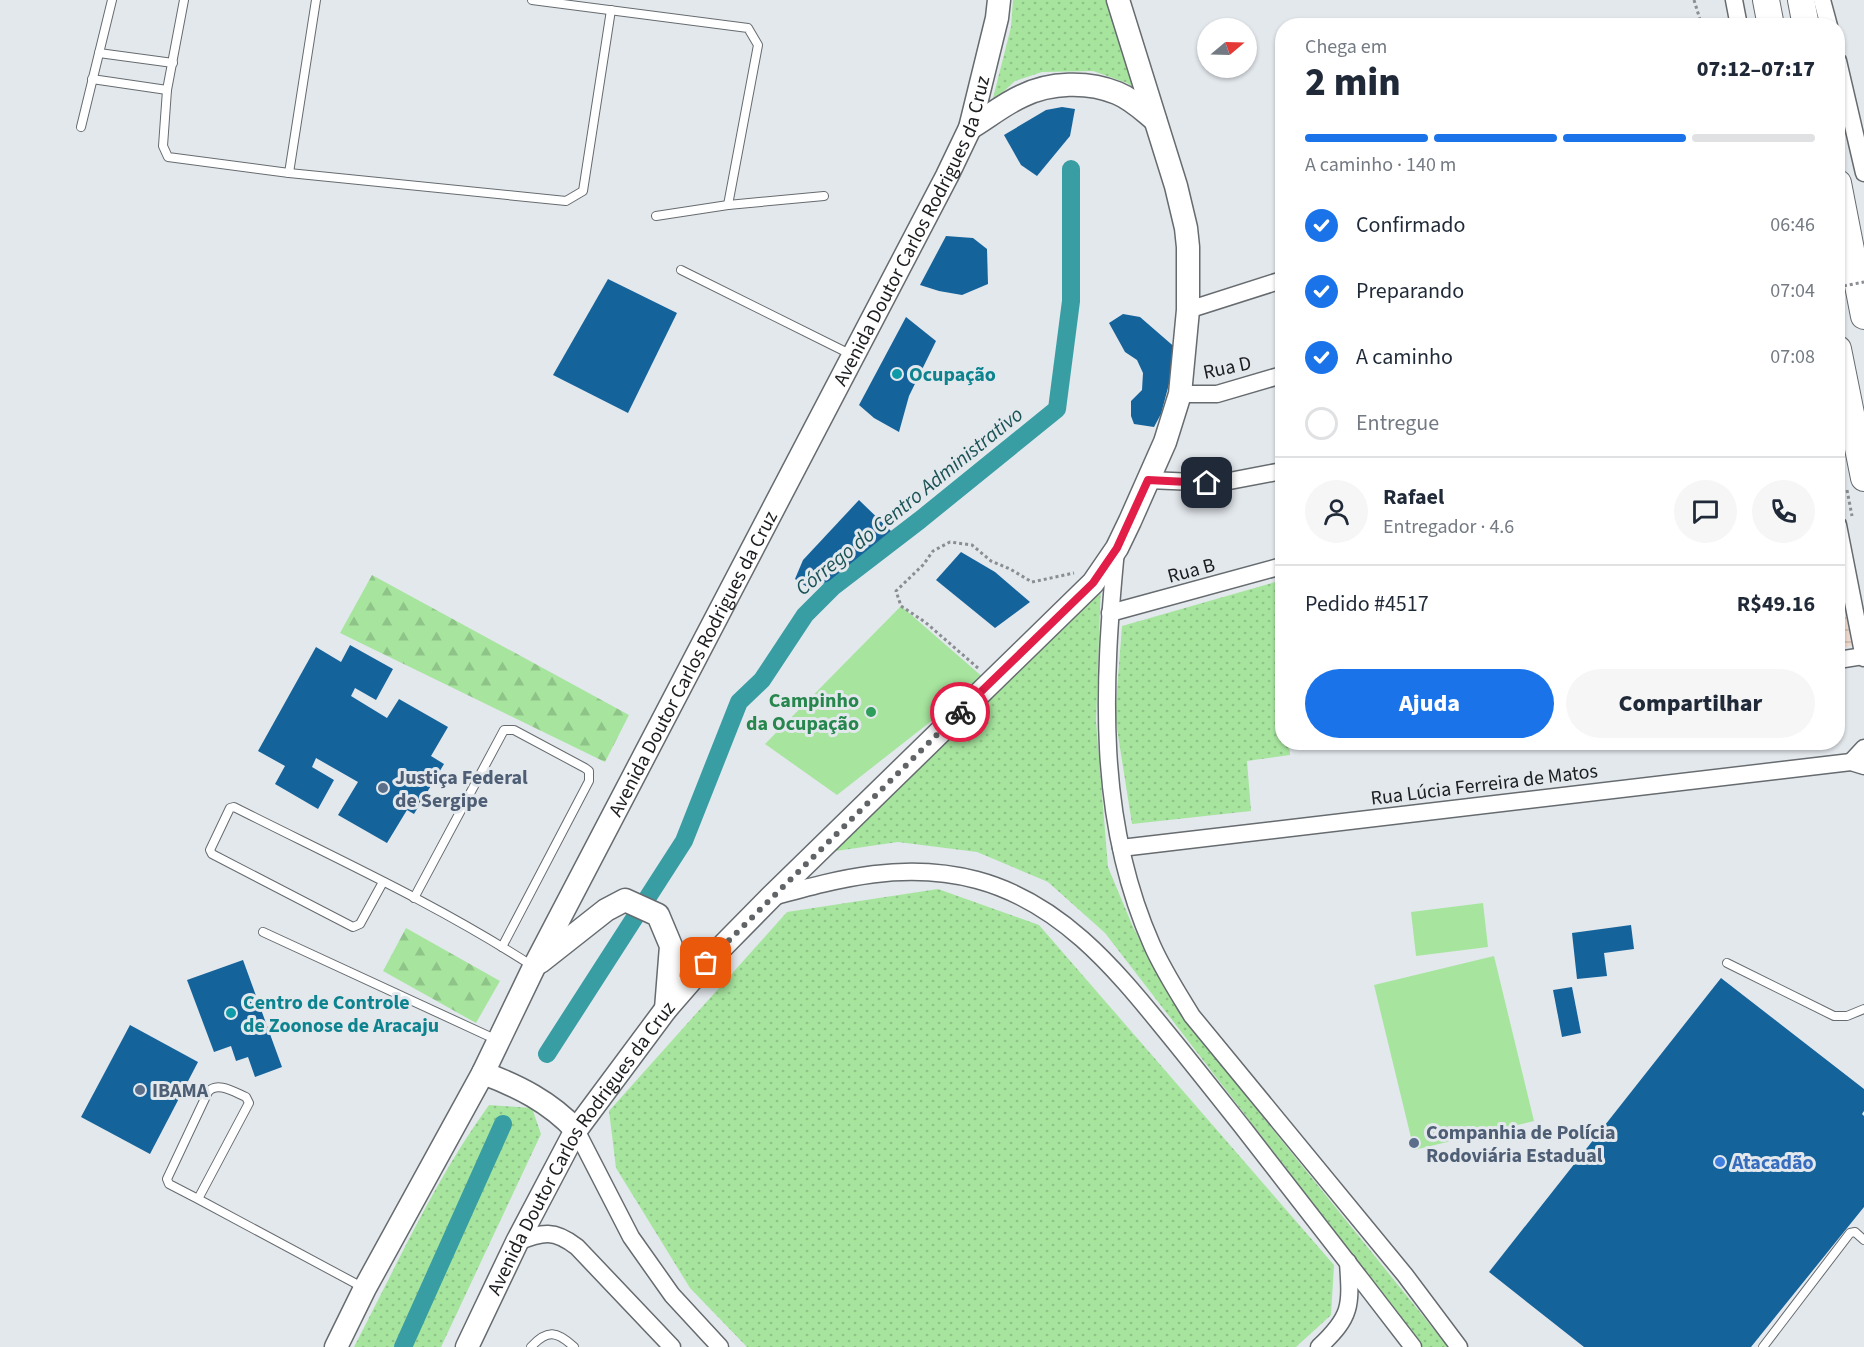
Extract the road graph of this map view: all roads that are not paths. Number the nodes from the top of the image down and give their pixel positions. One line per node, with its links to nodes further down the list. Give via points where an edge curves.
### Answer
1 (112, 0): 16 (lane)
2 (184, 0): 17 (lane)
3 (316, 0): 25 (lane)
4 (532, 0): 11 (lane)
5 (999, 0): 23 (main road, Avenida Doutor Carlos Rodrigues da Cruz, via 998,18)
6 (1118, 0): 21 (main road, Avenida Doutor Carlos Rodrigues da Cruz)
7 (1734, 0): 12 (street)
8 (1766, 0): 13 (main road)
9 (1801, 0): 14 (main road)
10 (1822, 0): 15 (street)
11 (611, 10): 25 (lane, via 583,191 566,201); 28 (lane, via 748,28 758,45)
12 (1737, 18)
13 (1769, 18)
14 (1804, 18)
15 (1827, 18)
16 (99, 53): 17 (lane); 18 (lane)
17 (173, 63): 20 (lane)
18 (92, 79): 20 (lane); 22 (lane)
19 (1845, 85): 24 (street)
20 (167, 90): 25 (lane, via 163,146 168,157)
21 (1155, 120): 23 (main road, via 1117,93 1087,86 1052,86 1022,96); 33 (main road, Avenida Doutor Carlos Rodrigues da Cruz, via 1186,228)
22 (81, 127)
23 (970, 128): 35 (main road, Avenida Doutor Carlos Rodrigues da Cruz)
24 (1860, 136): 26 (street)
25 (289, 173)
26 (1864, 173)
27 (824, 196): 28 (lane)
28 (728, 205): 29 (lane)
29 (656, 216)
30 (1845, 219): 34 (main road)
31 (681, 270): 35 (lane)
32 (1275, 282): 33 (street)
33 (1188, 310): 37 (main road, Avenida Doutor Carlos Rodrigues da Cruz)
34 (1864, 316)
35 (852, 355): 57 (main road, Avenida Doutor Carlos Rodrigues da Cruz)
36 (1275, 377): 37 (street, Rua D, via 1217,394)
37 (1180, 394): 40 (main road, Avenida Doutor Carlos Rodrigues da Cruz)
38 (1845, 403): 41 (main road)
39 (1275, 472): 40 (street, via 1219,483)
40 (1148, 480): 43 (main road, Avenida Doutor Carlos Rodrigues da Cruz)
41 (1855, 481)
42 (1845, 522): 46 (street)
43 (1117, 548): 45 (street); 52 (main road, Avenida Doutor Carlos Rodrigues da Cruz, via 1093,583)
44 (1275, 568): 45 (street, Rua B)
45 (1110, 613): 50 (street, via 1105,707 1110,784)
46 (1864, 657): 47 (street)
47 (1845, 659)
48 (1864, 748): 49 (street)
49 (1858, 764): 50 (street, Rua Lúcia Ferreira de Matos)
50 (1121, 848): 76 (street, via 1152,944 1192,1016 1405,1275)
51 (383, 882): 51 (lane, via 360,924 353,927 210,850 233,806); 53 (lane)
52 (771, 897): 58 (main road, Avenida Doutor Carlos Rodrigues da Cruz); 66 (street, via 838,879 923,870 977,880 1015,893 1048,911 1119,974)
53 (414, 898): 55 (lane); 55 (lane, via 504,730 514,730 585,768 589,771 589,782)
54 (264, 932): 60 (lane)
55 (502, 947): 57 (lane)
56 (1727, 963): 59 (lane, via 1834,1016)
57 (534, 967): 58 (main road, via 606,910 625,900 658,915 671,946); 60 (main road, Avenida Doutor Carlos Rodrigues da Cruz)
58 (666, 1009): 62 (main road, Avenida Doutor Carlos Rodrigues da Cruz)
59 (1864, 1009)
60 (498, 1041): 61 (main road, Avenida Doutor Carlos Rodrigues da Cruz)
61 (483, 1073): 62 (main road, via 529,1092); 67 (main road, Avenida Doutor Carlos Rodrigues da Cruz)
62 (576, 1130): 65 (main road, Avenida Doutor Carlos Rodrigues da Cruz); 73 (street, via 631,1237 672,1295)
63 (198, 1199): 63 (lane, via 249,1103 246,1097 218,1086 208,1092 167,1179 169,1184); 67 (lane)
64 (1864, 1239): 77 (lane, via 1850,1233)
65 (517, 1242): 69 (main road, Avenida Doutor Carlos Rodrigues da Cruz); 72 (street, via 539,1233 563,1236)
66 (1348, 1262): 74 (street, via 1347,1313); 75 (street)
67 (365, 1288): 68 (main road, Avenida Doutor Carlos Rodrigues da Cruz)
68 (336, 1347)
69 (466, 1347)
70 (531, 1347): 71 (lane, via 550,1334 562,1336)
71 (574, 1347)
72 (672, 1347)
73 (720, 1347)
74 (1319, 1347)
75 (1413, 1347)
76 (1459, 1347)
77 (1763, 1347)

